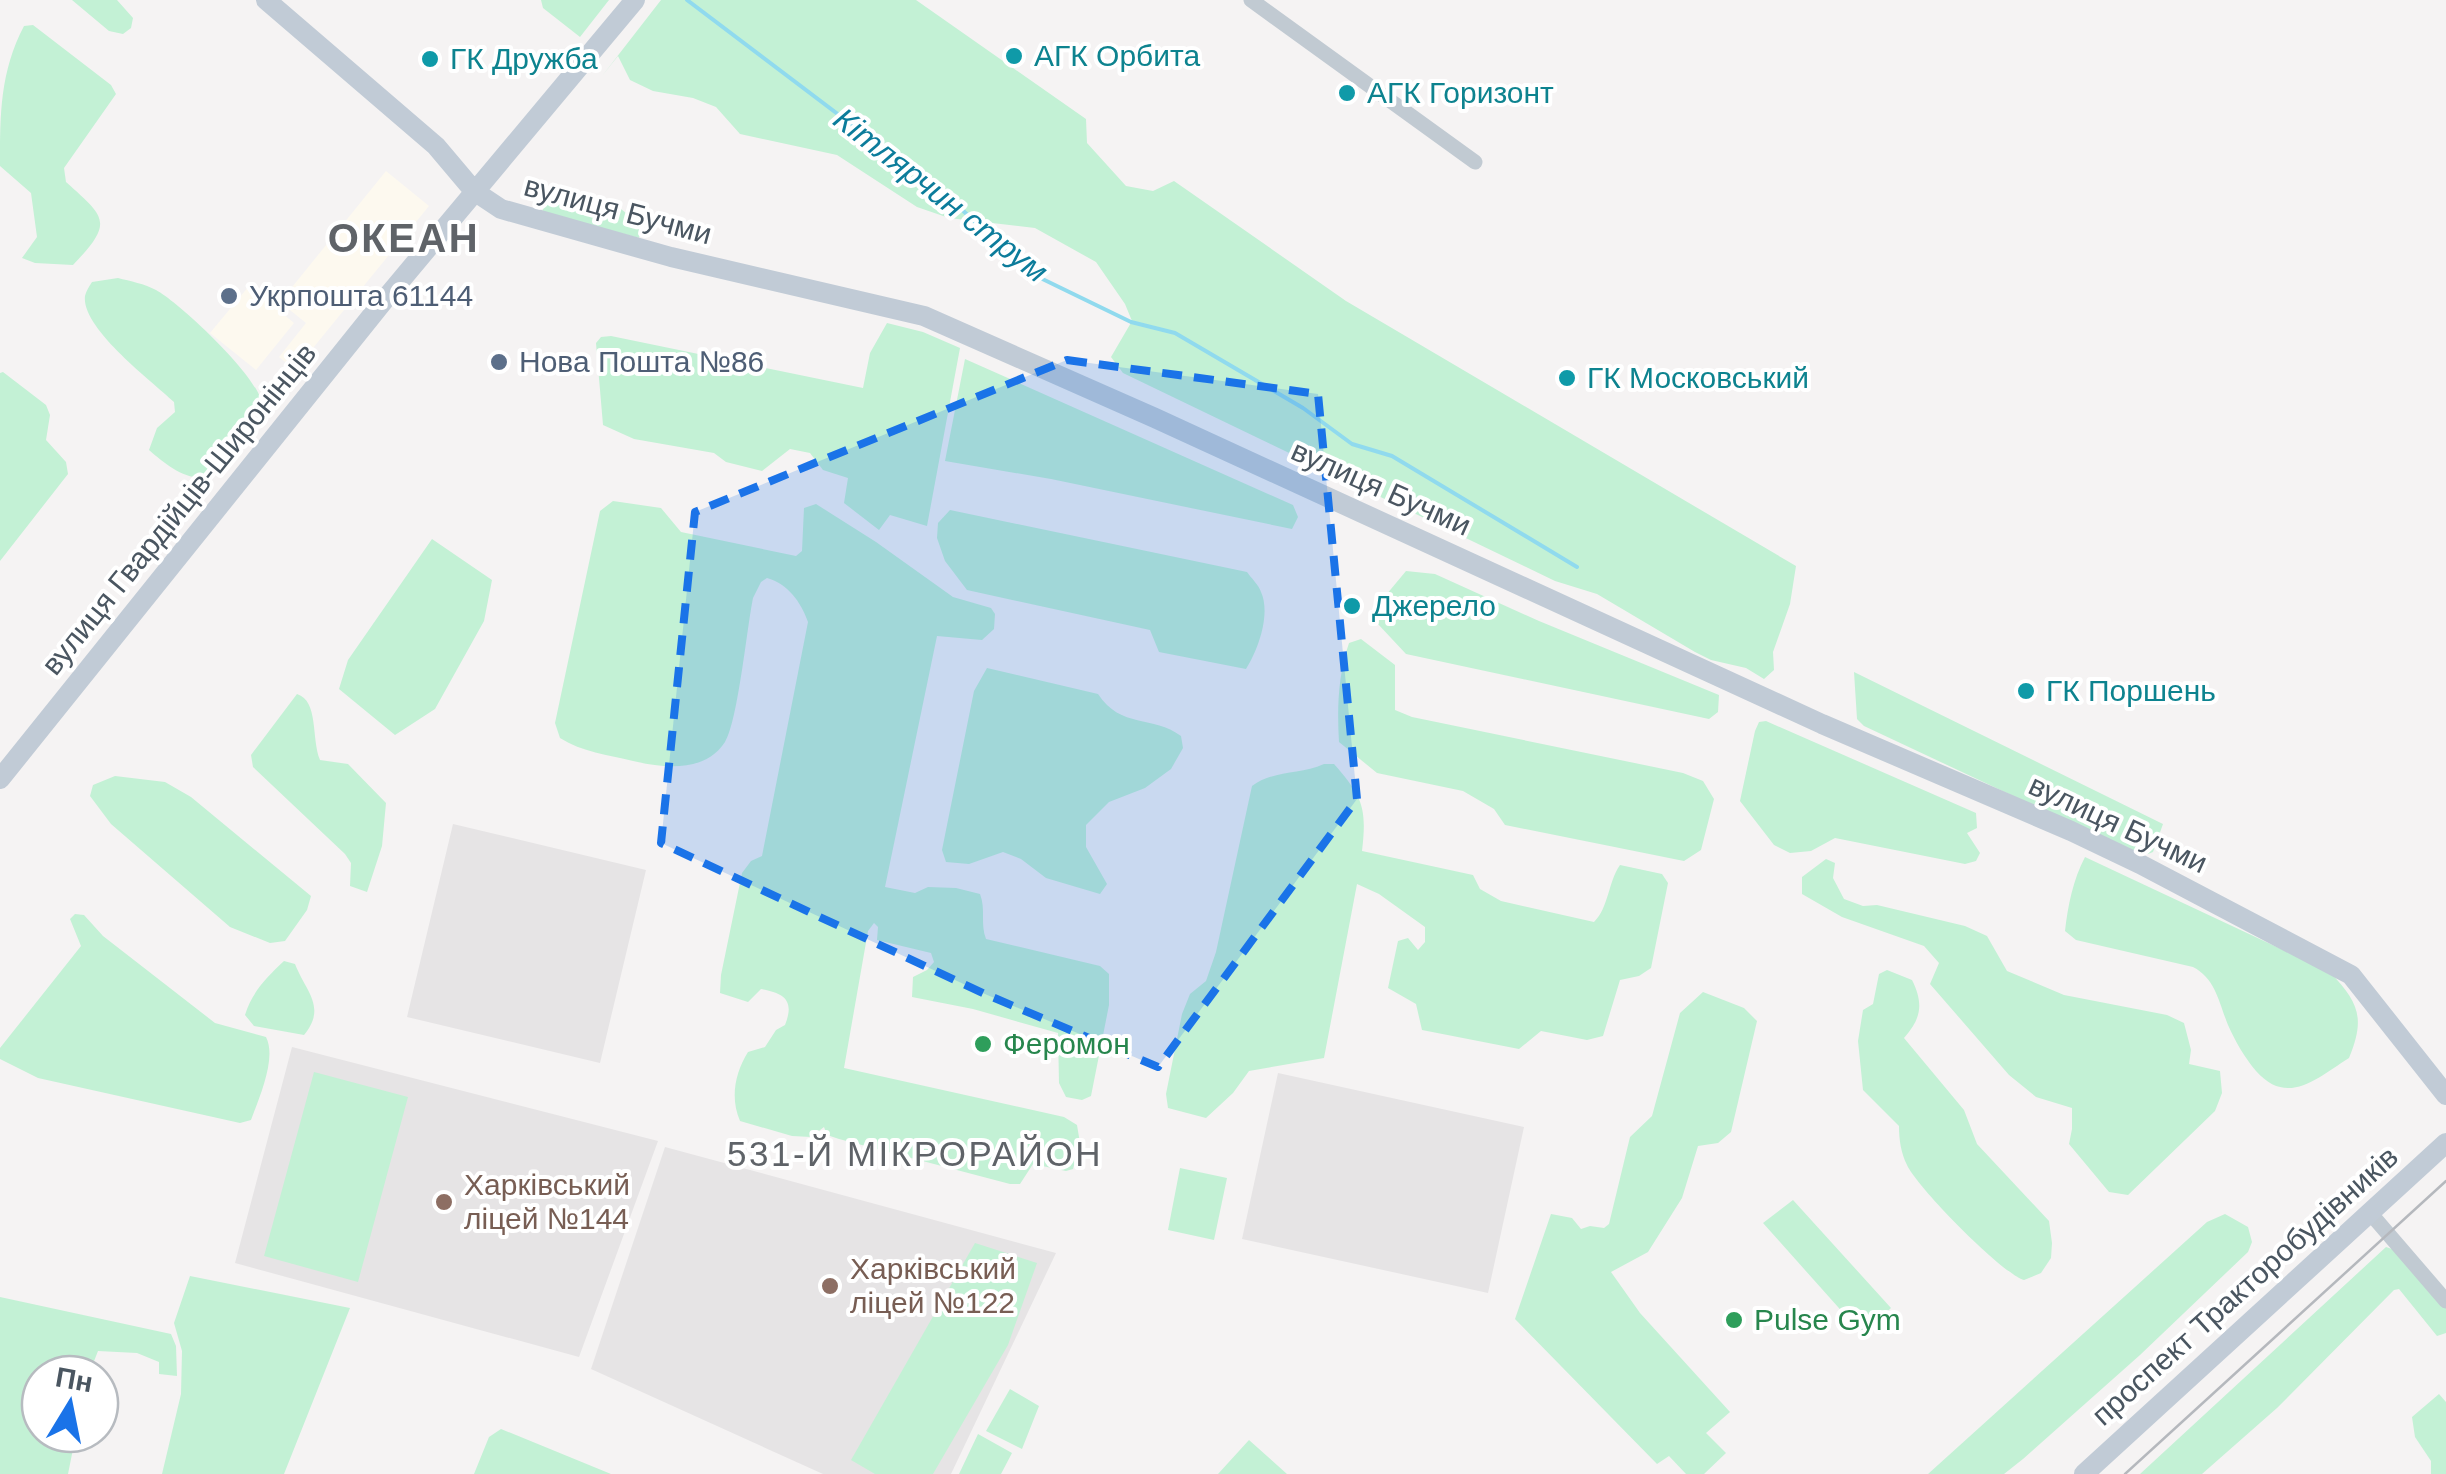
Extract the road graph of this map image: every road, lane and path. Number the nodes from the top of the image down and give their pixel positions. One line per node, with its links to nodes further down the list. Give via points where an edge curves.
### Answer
1 (266, 0): 5 (street, вулиця Бучми, via 436,146)
2 (635, 0): 5 (street, вулиця Гвардійців-Широнінців)
3 (1250, 0): 4 (street)
4 (1474, 162)
5 (474, 191): 6 (street, вулиця Гвардійців-Широнінців); 7 (street, вулиця Бучми, via 501,209 547,224 924,316 2071,832 2351,975)
6 (0, 779)
7 (2446, 1095)
8 (2446, 1142): 9 (street, проспект Тракторобудівників)
9 (2370, 1214): 10 (street); 11 (street, проспект Тракторобудівників)
10 (2446, 1301)
11 (2084, 1474)

